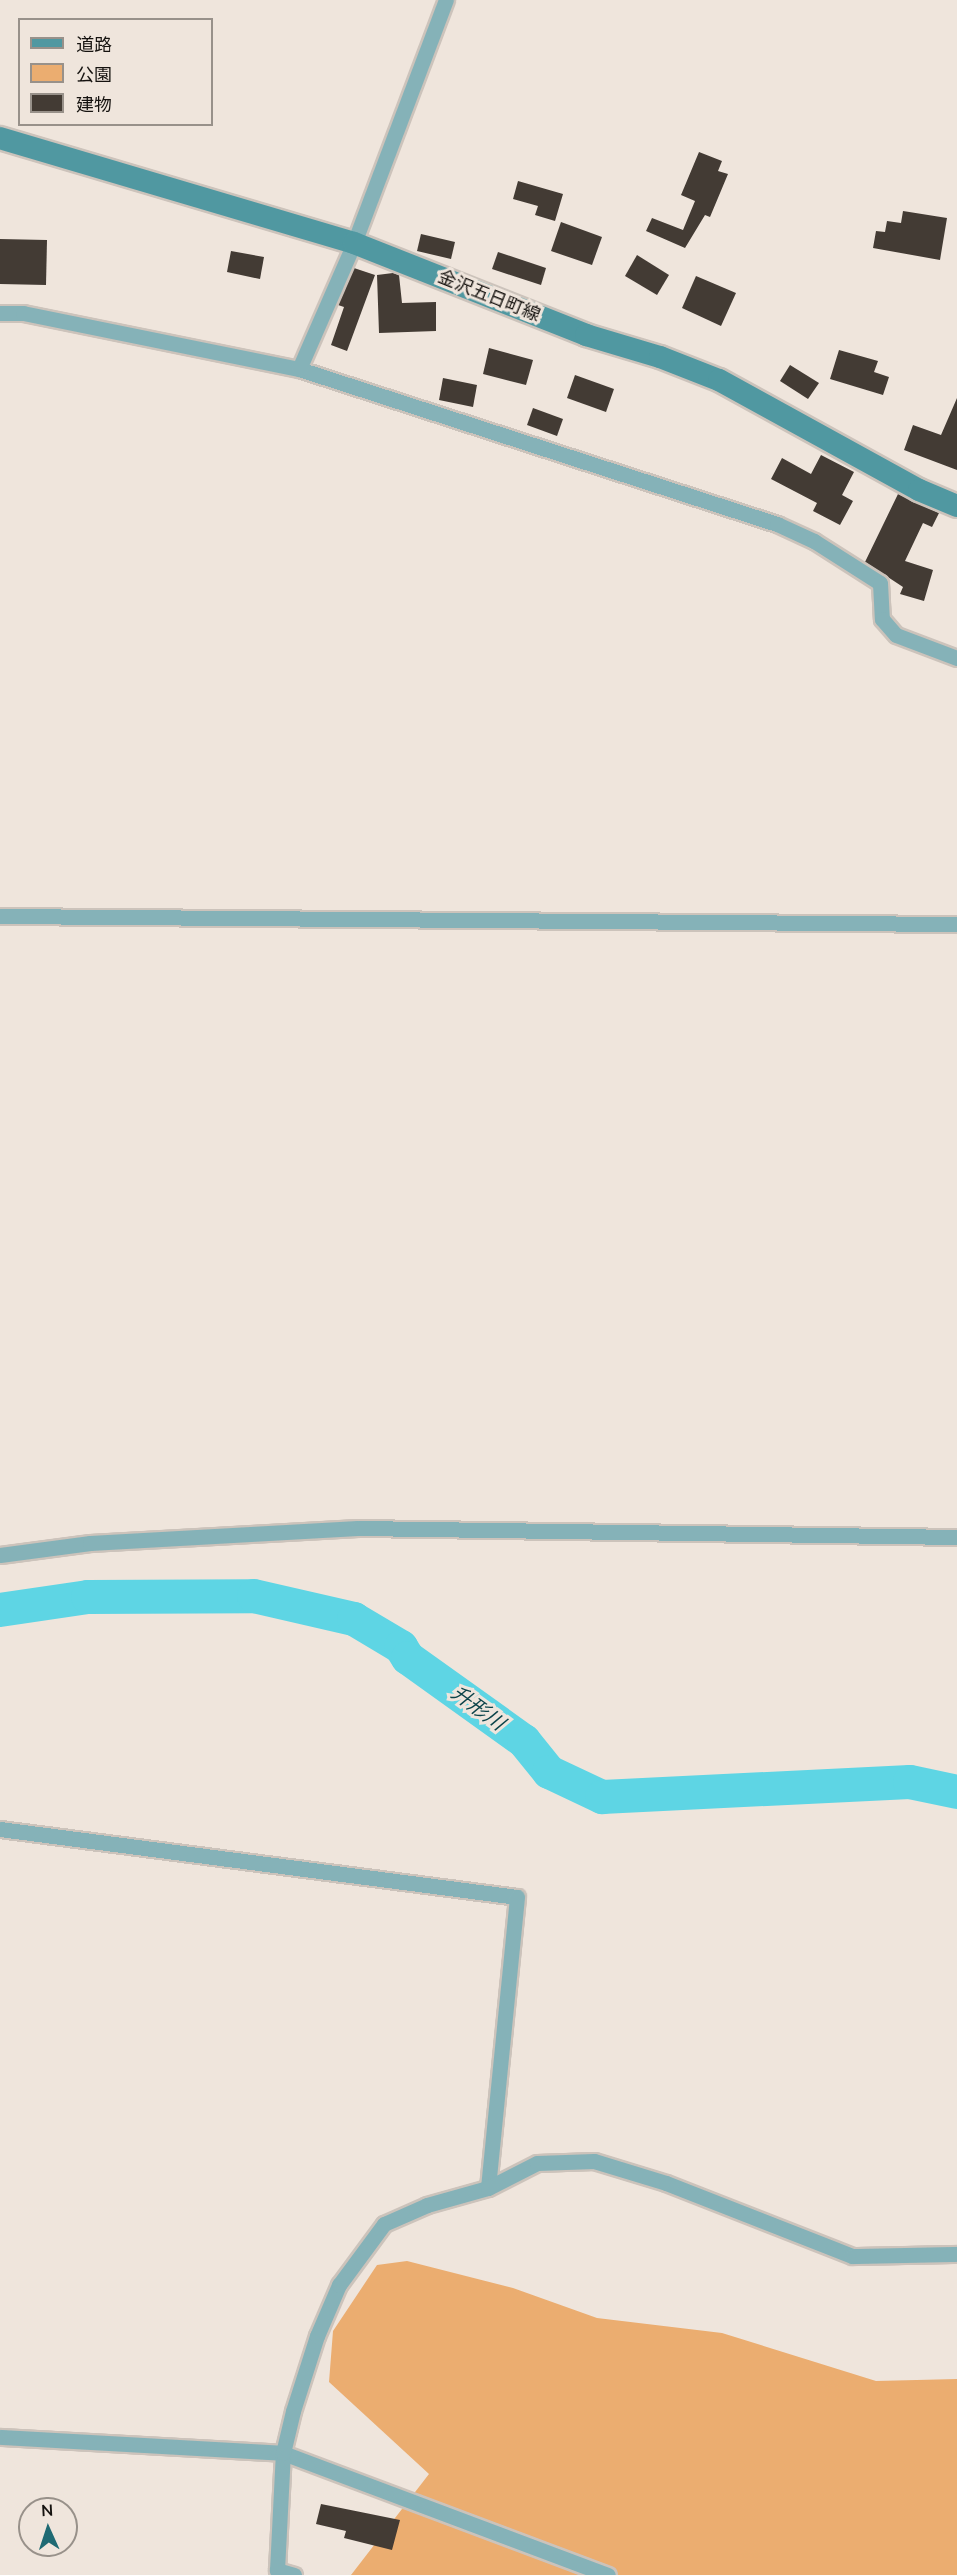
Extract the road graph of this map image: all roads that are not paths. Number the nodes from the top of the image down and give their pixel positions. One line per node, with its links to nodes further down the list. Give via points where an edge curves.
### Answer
1 (446, 0): 3 (street)
2 (0, 138): 3 (main road, 金沢五日町線)
3 (354, 243): 5 (street); 6 (main road, 金沢五日町線, via 586,335 719,380 919,490)
4 (0, 313): 5 (street, via 23,313)
5 (299, 369): 7 (street, via 777,524 814,541 880,583 882,619 896,635)
6 (957, 506)
7 (957, 658)
8 (0, 916): 9 (street)
9 (957, 924)
10 (957, 1537): 11 (street, via 358,1528 90,1543)
11 (0, 1555)
12 (0, 1829): 13 (street, via 517,1897)
13 (488, 2187): 14 (street, via 537,2163 594,2161 666,2183 852,2256); 16 (street, via 427,2205 384,2224 358,2255 339,2285 317,2336)
14 (957, 2254)
15 (0, 2437): 16 (street)
16 (283, 2453): 17 (street, via 277,2570); 18 (street)
17 (294, 2575)
18 (608, 2575)

